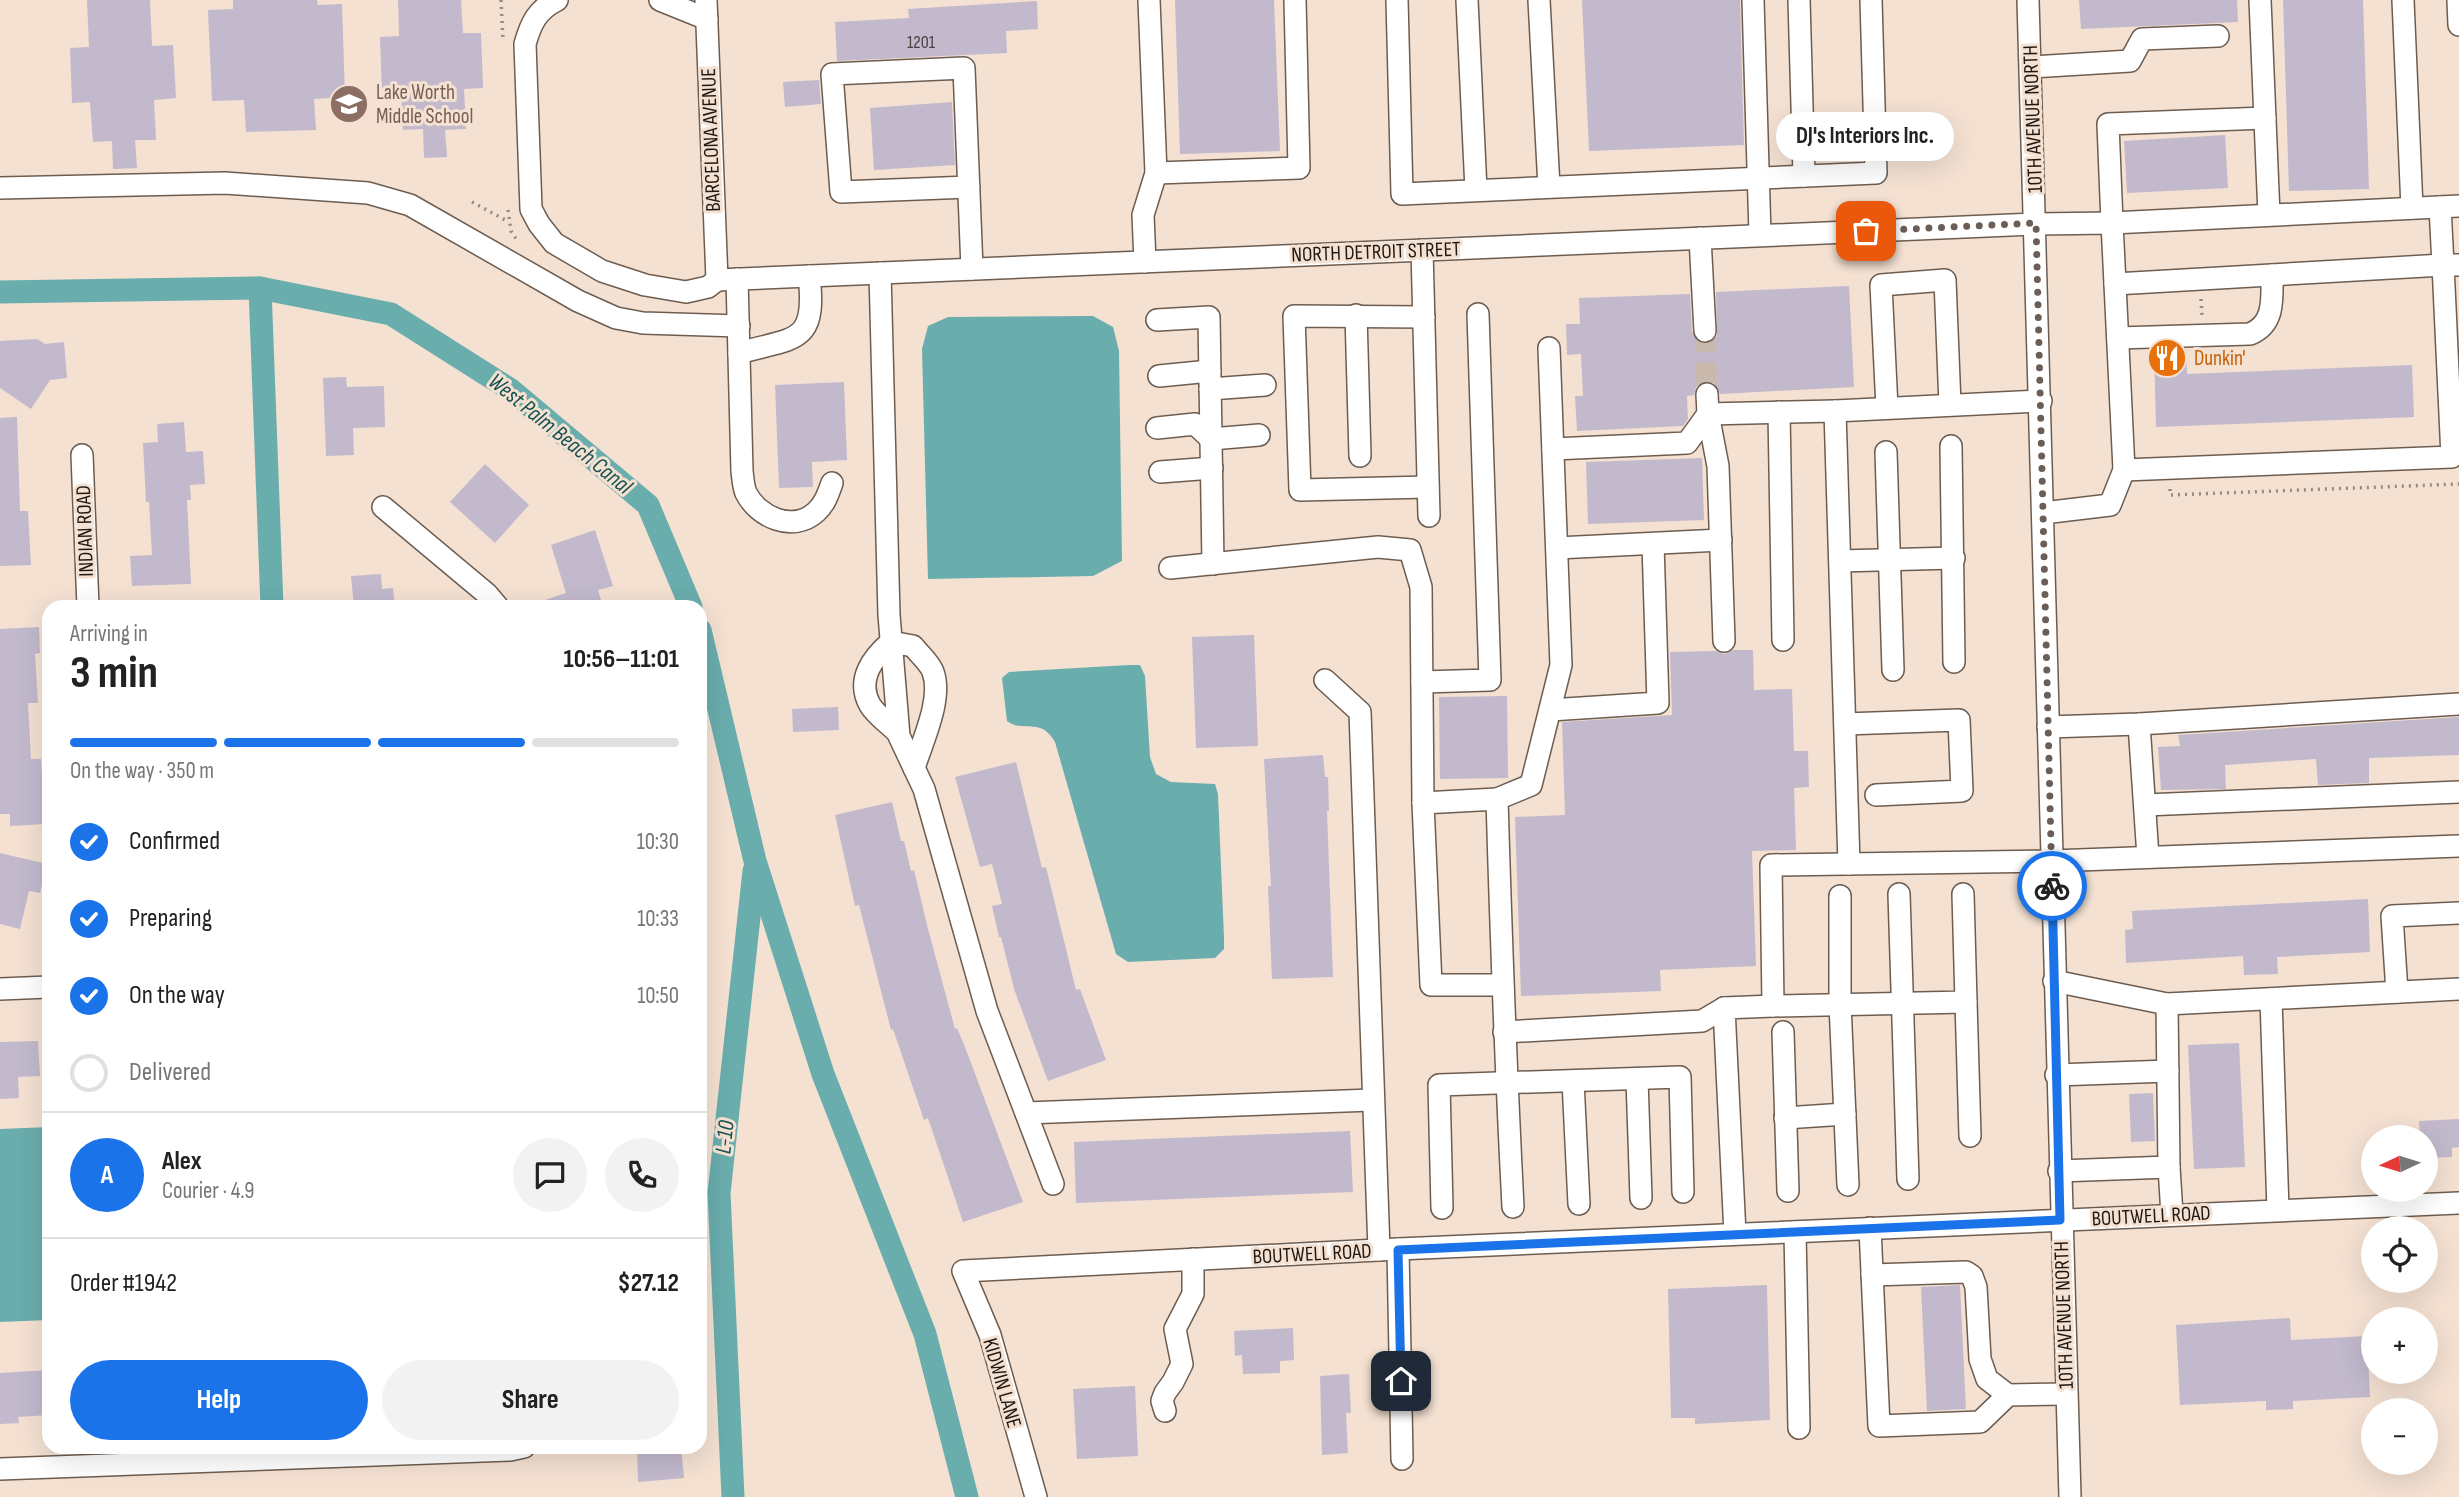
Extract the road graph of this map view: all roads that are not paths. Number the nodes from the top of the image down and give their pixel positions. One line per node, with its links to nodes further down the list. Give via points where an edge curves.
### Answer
1 (556, 0): 41 (street, NORTH DETROIT STREET, via 534,19 525,44 531,209 539,224 554,243 601,271 645,285 686,292)
2 (660, 0): 15 (street)
3 (1149, 0): 20 (street)
4 (1295, 0): 20 (street, via 1299,168)
5 (1397, 0): 26 (street, via 1402,194)
6 (1467, 0): 26 (street)
7 (1539, 0): 24 (street)
8 (1753, 0): 22 (street)
9 (1799, 0): 21 (street)
10 (1871, 0): 21 (street, via 1876,173)
11 (2028, 0): 18 (street, 10TH AVENUE NORTH)
12 (2260, 0): 19 (street)
13 (2403, 0): 28 (street)
14 (2458, 0): 16 (street)
15 (706, 10): 41 (street, BARCELONA AVENUE)
16 (2459, 25)
17 (2218, 36): 18 (street, via 2143,39 2130,61)
18 (2031, 66): 30 (street, 10TH AVENUE NORTH)
19 (2265, 118): 29 (street); 31 (street, via 2108,124)
20 (1156, 173): 35 (street, via 1143,215)
21 (1804, 176): 22 (street)
22 (1757, 178): 24 (street); 32 (street)
23 (969, 187): 23 (street, via 964,68 832,74 841,192); 37 (street)
24 (1549, 187): 26 (street)
25 (0, 188): 47 (street, via 225,183 368,193 410,205 616,318)
26 (1476, 190)
27 (2449, 206): 28 (street, NORTH DETROIT STREET); 36 (street)
28 (2412, 208): 29 (street, NORTH DETROIT STREET)
29 (2269, 215): 31 (street, NORTH DETROIT STREET)
30 (2036, 223): 31 (street, NORTH DETROIT STREET); 32 (street, NORTH DETROIT STREET); 55 (street, 10TH AVENUE NORTH)
31 (2112, 223): 42 (street)
32 (1760, 235): 33 (street, NORTH DETROIT STREET)
33 (1700, 238): 34 (street, NORTH DETROIT STREET); 48 (street)
34 (1415, 250): 35 (street, NORTH DETROIT STREET); 45 (street)
35 (1145, 262): 37 (street, NORTH DETROIT STREET)
36 (2451, 265): 39 (street); 70 (street, via 2452,457)
37 (972, 269): 38 (street, NORTH DETROIT STREET)
38 (880, 273): 40 (street, NORTH DETROIT STREET); 89 (street)
39 (2272, 275): 42 (street); 49 (street, via 2272,303 2262,329 2250,334)
40 (809, 276): 41 (street, NORTH DETROIT STREET); 51 (street, via 810,319 803,331 790,339)
41 (727, 280): 47 (street, BARCELONA AVENUE)
42 (2115, 284): 49 (street)
43 (1478, 314): 93 (street, via 1490,680)
44 (1356, 315): 45 (street); 68 (street); 73 (street, via 1294,316 1300,490)
45 (1424, 317): 73 (street)
46 (1157, 320): 53 (street, via 1209,317)
47 (738, 326): 51 (street, BARCELONA AVENUE)
48 (1705, 331)
49 (2118, 338): 70 (street)
50 (1549, 348): 65 (street)
51 (739, 352): 72 (street, BARCELONA AVENUE, via 742,471 745,491 755,507 768,517 800,520 820,508)
52 (1159, 376): 53 (street)
53 (1210, 380): 54 (street); 63 (street)
54 (1265, 385)
55 (2041, 401): 57 (street); 75 (street, 10TH AVENUE NORTH)
56 (1708, 404): 60 (street); 65 (street, via 1687,443); 77 (street, via 1718,466)
57 (1950, 405): 58 (street); 58 (street, via 1945,280 1881,285)
58 (1887, 408): 59 (street)
59 (1835, 411): 60 (street); 82 (street)
60 (1779, 412): 88 (street)
61 (1157, 428): 63 (street, via 1195,424)
62 (1259, 435): 63 (street)
63 (1211, 439): 69 (street)
64 (1951, 446): 80 (street)
65 (1553, 449): 79 (street)
66 (1886, 452): 81 (street)
67 (82, 455): 85 (street, INDIAN ROAD)
68 (1360, 456)
69 (1212, 468): 71 (street); 83 (street)
70 (2124, 470): 75 (street, via 2110,505)
71 (1160, 472)
72 (832, 483)
73 (1428, 487): 76 (street)
74 (383, 507): 86 (street)
75 (2043, 513): 100 (street, 10TH AVENUE NORTH)
76 (1429, 516)
77 (1721, 540): 78 (street); 87 (street)
78 (1653, 544): 79 (street); 97 (street, via 1658,704)
79 (1557, 548): 97 (street, via 1561,666)
80 (1954, 558): 81 (street); 90 (street)
81 (1891, 560): 82 (street); 91 (street)
82 (1840, 561): 98 (street)
83 (1213, 564): 84 (street); 93 (street, via 1378,547 1410,550 1421,587)
84 (1170, 568)
85 (88, 600)
86 (492, 600)
87 (1724, 640)
88 (1783, 640)
89 (891, 642): 95 (street); 96 (street, via 913,646 933,671); 101 (street, via 864,674 865,689 870,706)
90 (1954, 662)
91 (1894, 670)
92 (1325, 680): 136 (street, via 1360,712)
93 (1422, 682): 106 (street)
94 (2459, 704): 99 (street)
95 (895, 707): 96 (street); 101 (street)
96 (933, 710): 102 (street)
97 (1550, 710): 105 (street, via 1531,785)
98 (1844, 724): 104 (street, via 1959,720 1962,791); 111 (street)
99 (2139, 724): 100 (street); 107 (street)
100 (2048, 727): 110 (street, 10TH AVENUE NORTH)
101 (898, 733): 102 (street)
102 (914, 768): 137 (street, via 924,789 987,1011)
103 (2459, 792): 107 (street)
104 (1876, 795)
105 (1497, 799): 106 (street); 117 (street)
106 (1423, 803): 117 (street, via 1431,985)
107 (2145, 805): 109 (street)
108 (2459, 846): 109 (street)
109 (2148, 857): 110 (street)
110 (2052, 861): 111 (street); 116 (street, 10TH AVENUE NORTH)
111 (1849, 864): 127 (street, via 1771,865)
112 (1899, 894): 123 (street)
113 (1963, 894): 124 (street)
114 (1840, 897): 125 (street)
115 (2459, 913): 121 (street, via 2392,916)
116 (2054, 981): 126 (street); 132 (street, 10TH AVENUE NORTH)
117 (1503, 985): 129 (street)
118 (42, 987): 119 (street)
119 (0, 989)
120 (2459, 989): 121 (street)
121 (2397, 992): 122 (street)
122 (2271, 999): 126 (street); 153 (street)
123 (1902, 1001): 124 (street); 125 (street); 143 (street)
124 (1966, 1002): 140 (street)
125 (1840, 1004): 127 (street); 138 (street)
126 (2167, 1004): 131 (street)
127 (1773, 1006): 128 (street)
128 (1724, 1008): 129 (street, via 1702,1021); 158 (street)
129 (1504, 1032): 135 (street)
130 (1783, 1032): 139 (street)
131 (2168, 1071): 132 (street); 141 (street)
132 (2056, 1075): 142 (street, 10TH AVENUE NORTH)
133 (1637, 1079): 134 (street); 147 (street, via 1680,1077); 148 (street)
134 (1573, 1081): 135 (street); 150 (street)
135 (1507, 1084): 151 (street); 152 (street, via 1439,1085)
136 (1372, 1100): 137 (street); 159 (street)
137 (1026, 1113): 144 (street)
138 (1845, 1114): 139 (street); 145 (street)
139 (1786, 1118): 146 (street)
140 (1970, 1136)
141 (2169, 1167): 142 (street); 154 (street)
142 (2059, 1171): 155 (street, 10TH AVENUE NORTH)
143 (1908, 1179)
144 (1053, 1184)
145 (1848, 1185)
146 (1788, 1191)
147 (1683, 1192)
148 (1641, 1198)
149 (2459, 1203): 153 (street, BOUTWELL ROAD)
150 (1579, 1204)
151 (1513, 1207)
152 (1442, 1208)
153 (2278, 1210): 154 (street, BOUTWELL ROAD)
154 (2172, 1214): 155 (street, BOUTWELL ROAD)
155 (2060, 1220): 156 (street, BOUTWELL ROAD); 163 (street, 10TH AVENUE NORTH)
156 (1870, 1228): 157 (street, BOUTWELL ROAD); 162 (street)
157 (1795, 1232): 158 (street, BOUTWELL ROAD); 166 (street)
158 (1735, 1234): 159 (street, BOUTWELL ROAD)
159 (1388, 1250): 160 (street, BOUTWELL ROAD); 168 (street)
160 (1193, 1259): 161 (street, BOUTWELL ROAD); 165 (street, via 1193,1294 1175,1329 1182,1364 1162,1401)
161 (963, 1271): 170 (street, KIDWIN LANE, via 990,1335)
162 (1872, 1275): 164 (street, via 1966,1272 1972,1276 1980,1359 1987,1379); 164 (street, via 1878,1426 1980,1422)
163 (2066, 1394): 164 (street); 171 (street, 10TH AVENUE NORTH)
164 (2008, 1395)
165 (1165, 1411)
166 (1799, 1428)
167 (403, 1454): 169 (street)
168 (1402, 1459)
169 (0, 1469)
170 (1036, 1497)
171 (2070, 1497)

